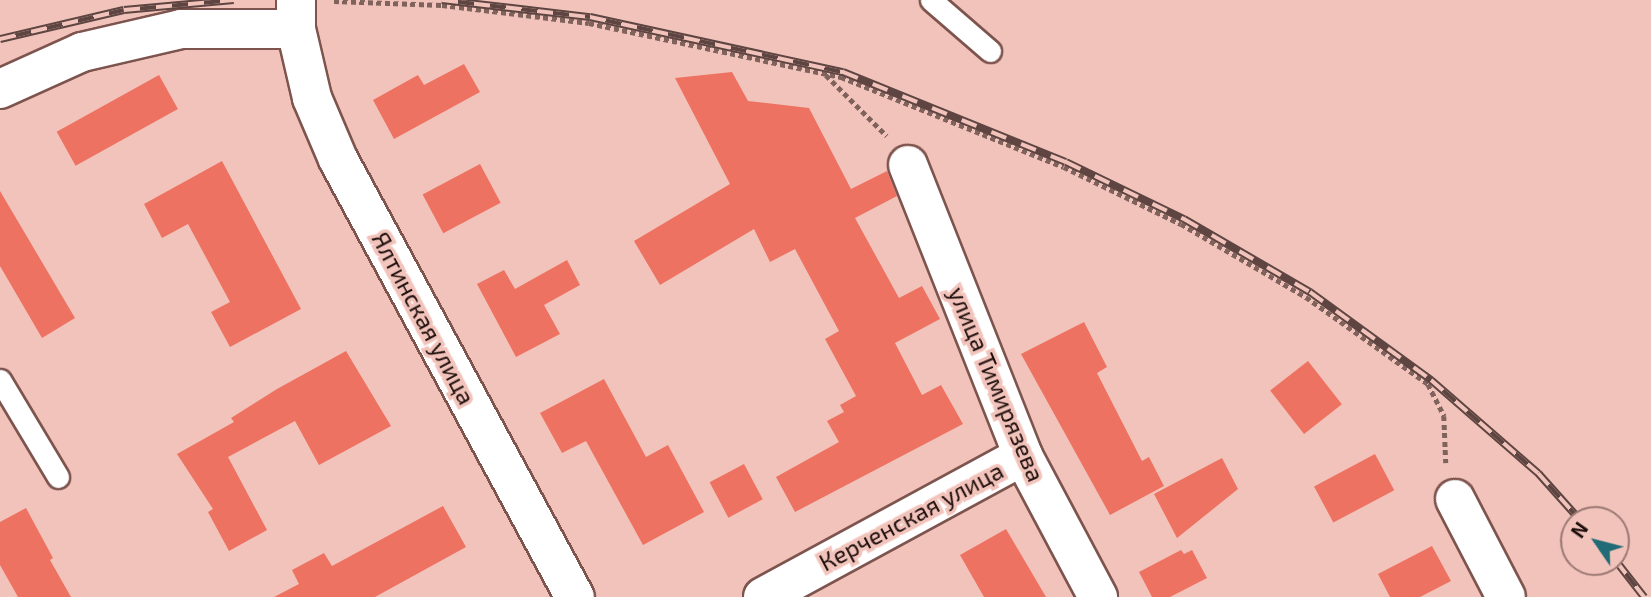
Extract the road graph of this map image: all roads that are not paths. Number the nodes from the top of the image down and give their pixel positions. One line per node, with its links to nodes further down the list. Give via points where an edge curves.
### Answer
1 (931, 0): 3 (lane)
2 (296, 14): 4 (street, via 181,29 82,52); 10 (street, Ялтинская улица, via 312,99 338,159)
3 (990, 51)
4 (0, 89)
5 (908, 165): 7 (street, улица Тимирязева)
6 (0, 380): 8 (lane)
7 (1023, 456): 11 (street, Керченская улица); 12 (street, улица Тимирязева)
8 (58, 477)
9 (1455, 499): 13 (street)
10 (575, 597)
11 (762, 597)
12 (1098, 597)
13 (1506, 597)

